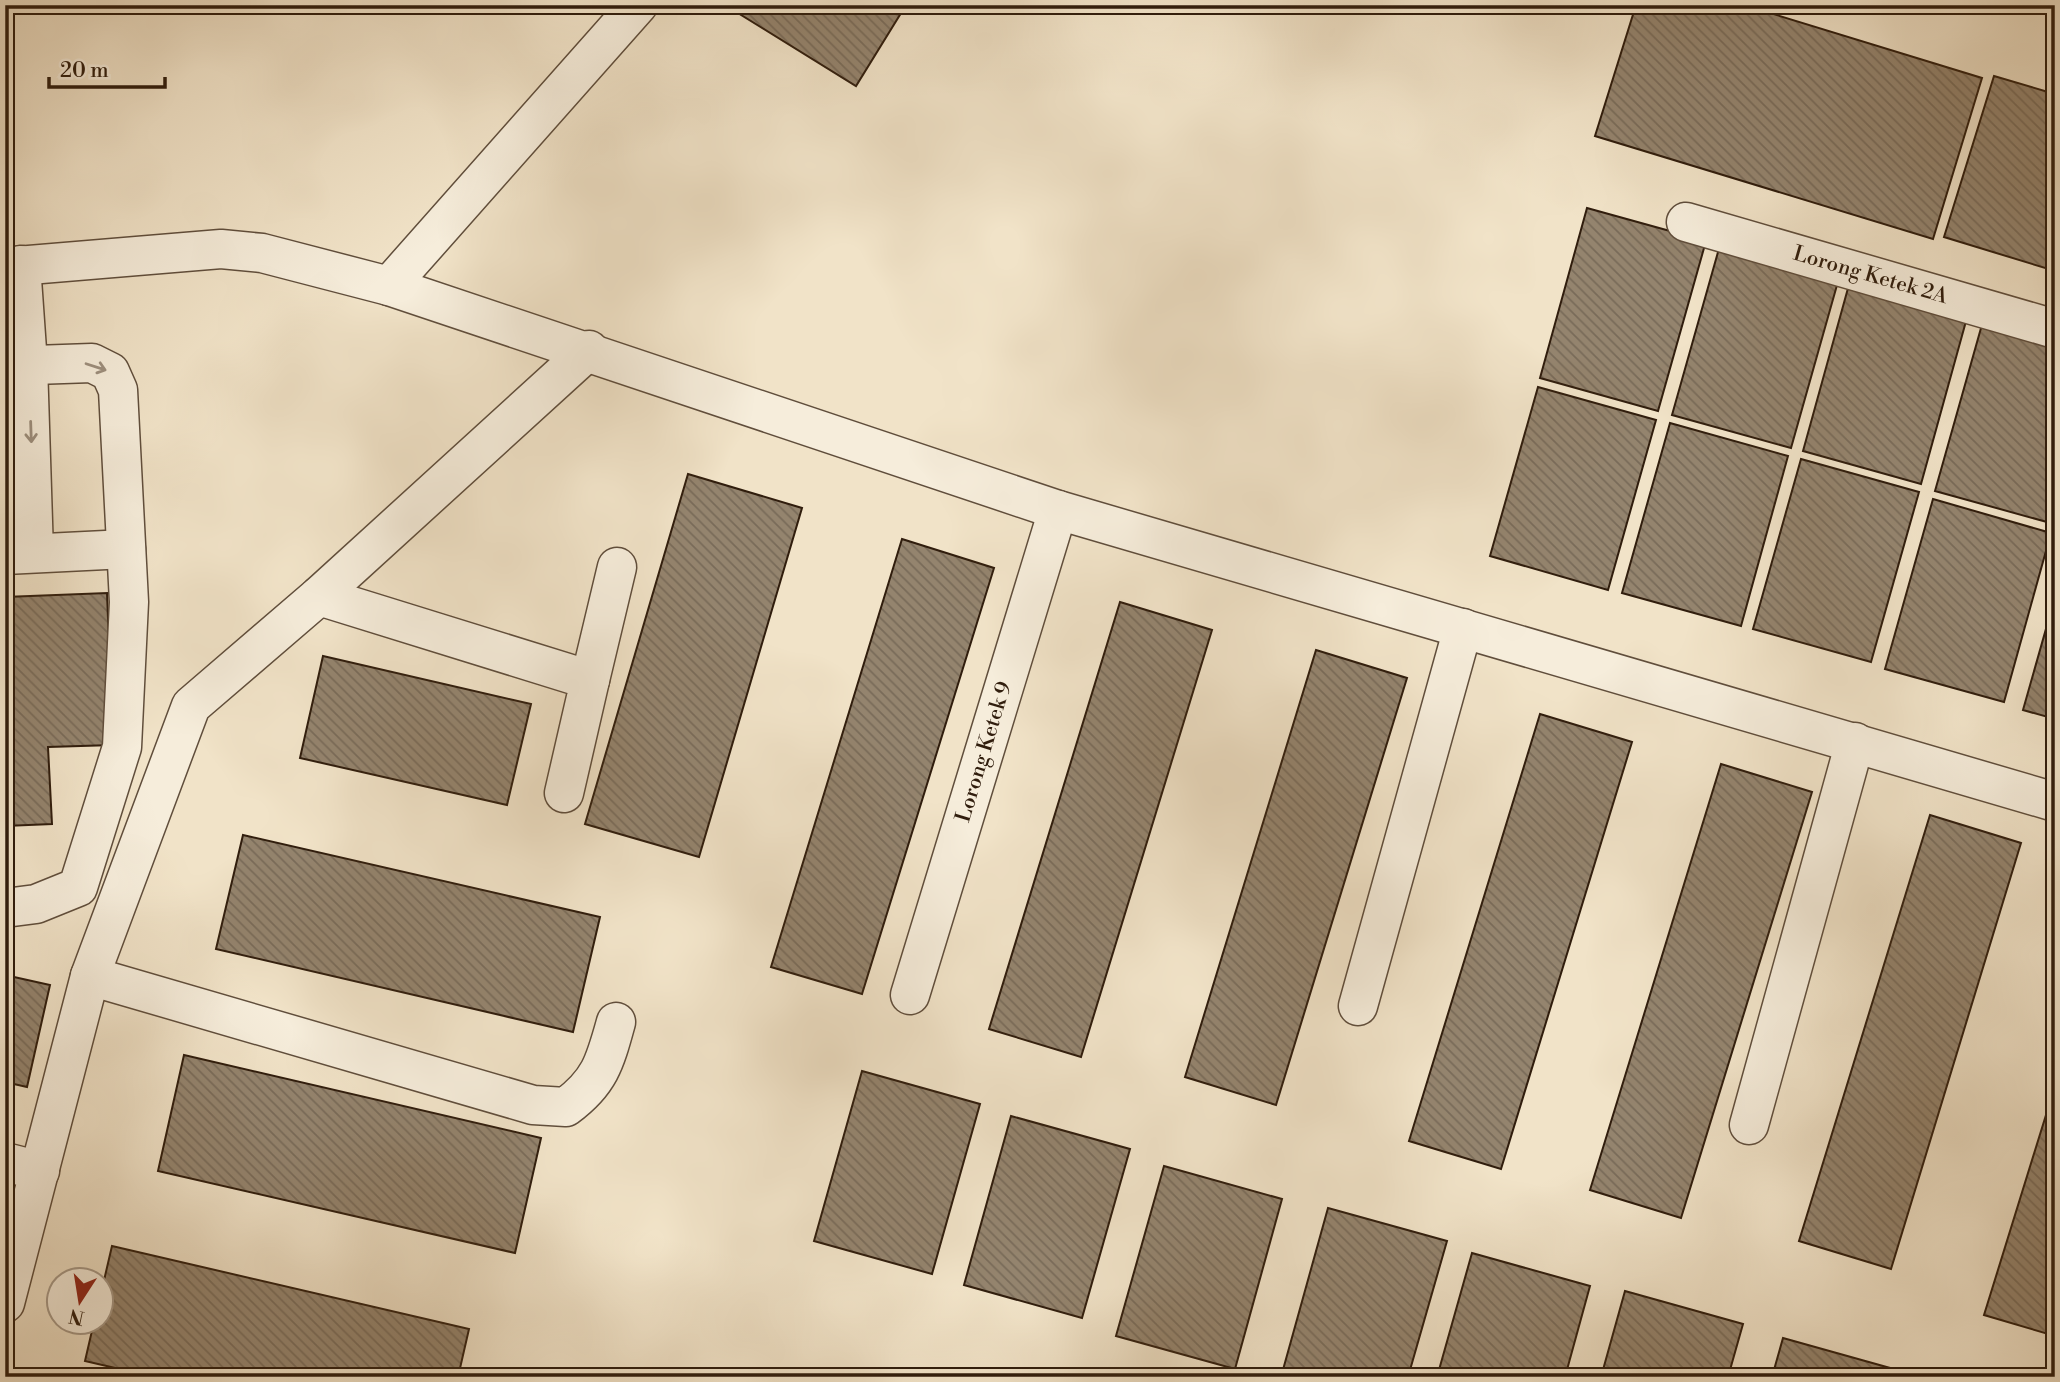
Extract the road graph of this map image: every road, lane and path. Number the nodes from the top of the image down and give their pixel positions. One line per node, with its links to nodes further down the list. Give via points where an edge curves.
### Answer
1 (638, 5): 4 (street)
2 (1686, 222): 5 (street, Lorong Ketek 2A)
3 (13, 266): 4 (street, via 220,249 262,253); 7 (street)
4 (390, 285): 6 (street)
5 (2055, 329)
6 (589, 350): 8 (street); 12 (street)
7 (17, 365): 9 (street, one-way to 9, via 92,363 110,372 118,390); 10 (street, one-way to 10)
8 (1058, 510): 13 (street); 20 (street, Lorong Ketek 9)
9 (126, 550): 10 (street); 18 (street, via 129,602 122,747 78,887 36,905)
10 (20, 554)
11 (617, 567): 14 (street)
12 (319, 596): 14 (street); 19 (street, via 191,706)
13 (1463, 628): 15 (street); 21 (street)
14 (590, 680): 16 (street)
15 (1855, 742): 17 (street); 23 (street)
16 (564, 793)
17 (2055, 802)
18 (5, 908)
19 (89, 976): 22 (street, via 533,1105 566,1107 588,1090 606,1058); 24 (street)
20 (910, 995)
21 (1358, 1006)
22 (616, 1022)
23 (1749, 1125)
24 (23, 1167): 25 (street)
25 (5, 1303)

